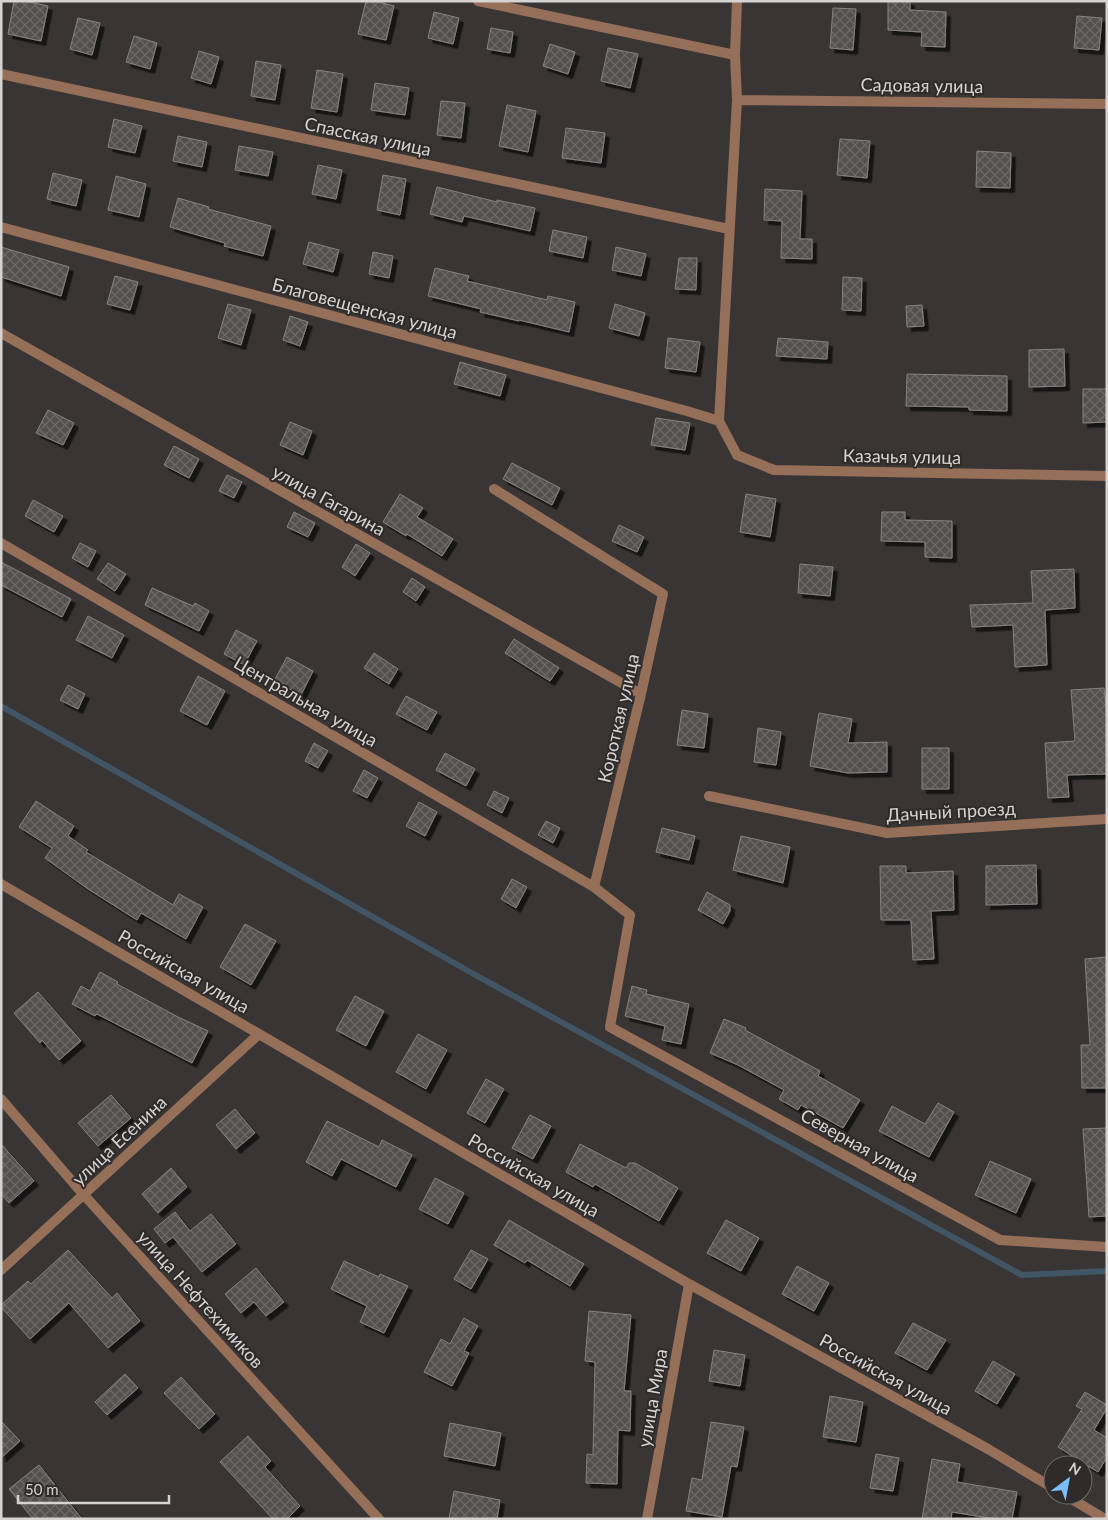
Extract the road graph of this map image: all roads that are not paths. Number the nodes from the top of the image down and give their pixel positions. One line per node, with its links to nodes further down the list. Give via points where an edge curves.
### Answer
1 (478, 1): 3 (street)
2 (737, 1): 3 (street)
3 (735, 55): 5 (street)
4 (1, 74): 8 (street, Спасская улица)
5 (737, 100): 6 (street, Садовая улица); 8 (street)
6 (1107, 104)
7 (1, 227): 10 (street, Благовещенская улица)
8 (728, 229): 10 (street)
9 (1, 333): 14 (street, улица Гагарина)
10 (719, 421): 11 (street, Казачья улица, via 737,455 774,470)
11 (1107, 476)
12 (494, 489): 14 (street, Короткая улица, via 663,594)
13 (1, 543): 18 (street, Центральная улица)
14 (641, 694): 18 (street, Короткая улица)
15 (709, 796): 16 (street, Дачный проезд, via 887,833)
16 (1107, 819)
17 (1, 884): 19 (street, Российская улица)
18 (594, 887): 22 (street, Северная улица, via 630,915 610,1027 1000,1240)
19 (259, 1034): 21 (street, улица Есенина); 24 (street, Российская улица)
20 (1, 1099): 21 (street, улица Нефтехимиков)
21 (83, 1194): 23 (street, улица Есенина); 27 (street, улица Нефтехимиков)
22 (1107, 1247)
23 (1, 1270)
24 (689, 1284): 25 (street, Российская улица); 28 (street, улица Мира)
25 (1043, 1482)
26 (1082, 1505): 29 (street)
27 (379, 1519)
28 (647, 1519)
29 (1105, 1519)

